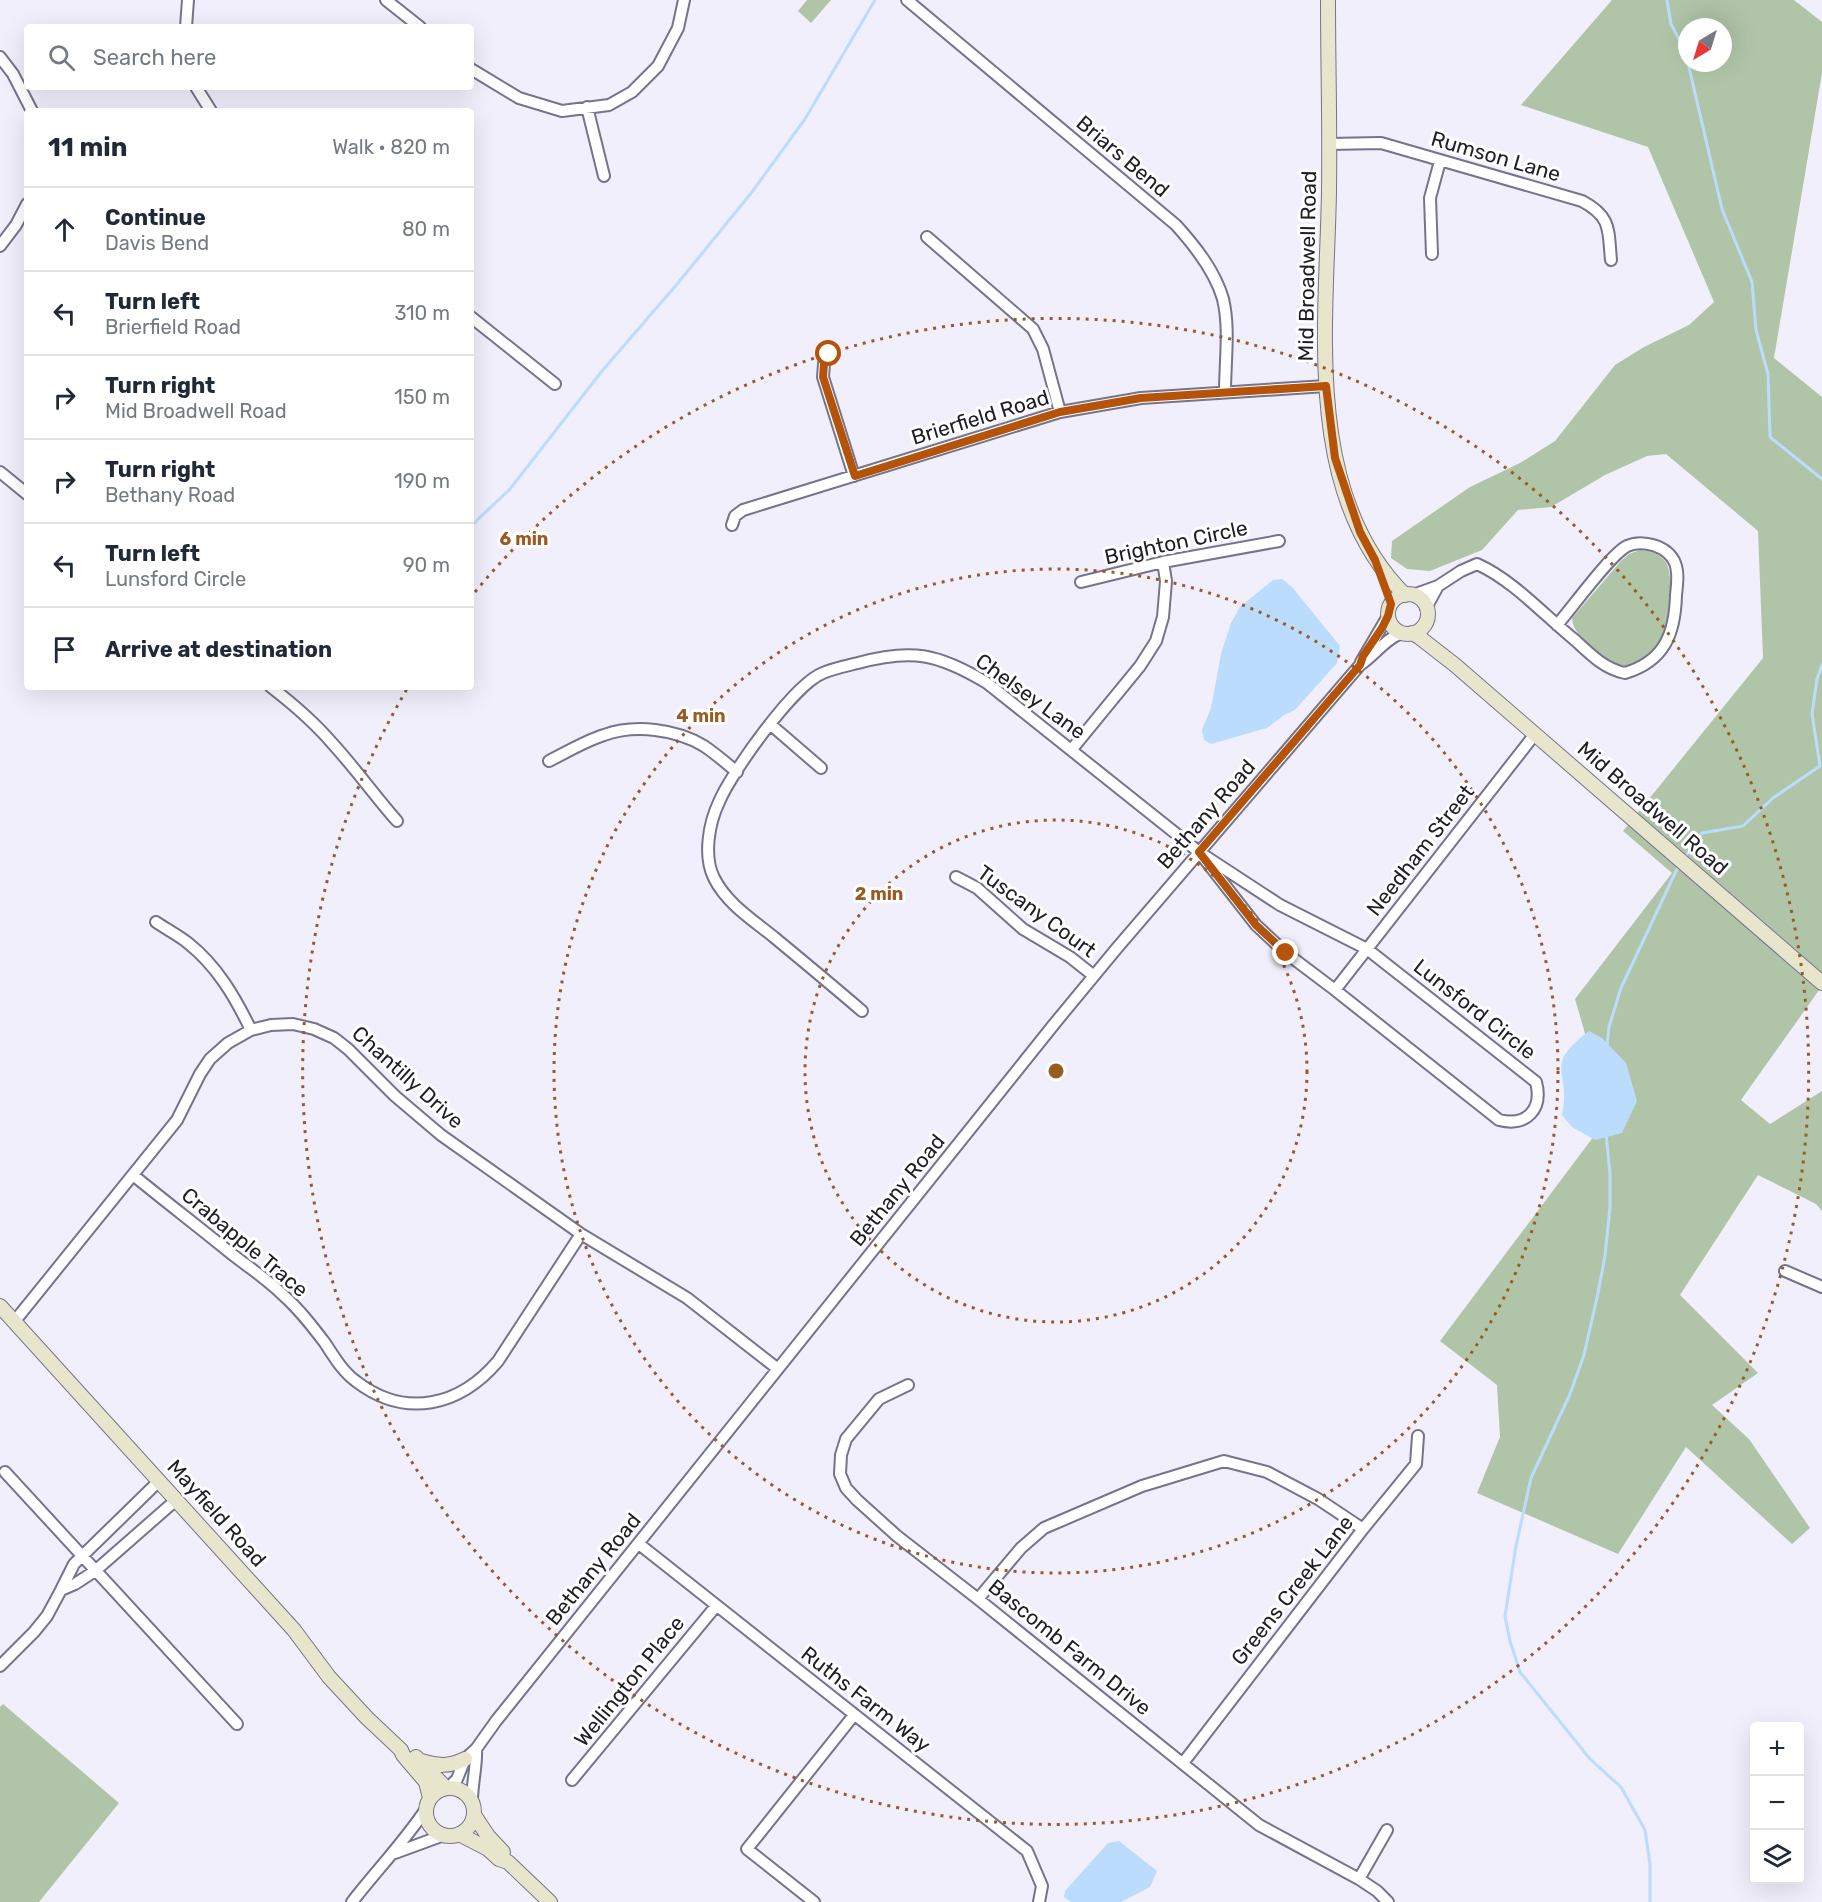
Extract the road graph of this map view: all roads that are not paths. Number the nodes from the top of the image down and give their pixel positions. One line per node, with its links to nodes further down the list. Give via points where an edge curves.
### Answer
1 (188, 0): 6 (street)
2 (386, 0): 7 (street)
3 (684, 0): 11 (street, via 678,28 658,66 632,92 609,105)
4 (907, 0): 26 (street, Briars Bend, via 1192,243 1210,268 1222,298 1226,320)
5 (1328, 0): 14 (street, Mid Broadwell Road)
6 (186, 24)
7 (416, 24)
8 (0, 57): 12 (street)
9 (474, 71): 11 (street, via 519,98 562,111)
10 (198, 90): 13 (street)
11 (587, 107): 16 (street)
12 (30, 108)
13 (209, 108)
14 (1329, 144): 15 (street, Rumson Lane, via 1380,143); 25 (street, Mid Broadwell Road)
15 (1440, 160): 20 (street, via 1430,198); 21 (street, Rumson Lane, via 1596,208 1607,222)
16 (604, 176)
17 (24, 210): 19 (street)
18 (927, 237): 27 (street, via 1033,329 1043,349)
19 (0, 246)
20 (1432, 254)
21 (1611, 260)
22 (474, 320): 24 (street)
23 (829, 354): 29 (street, via 823,377)
24 (555, 384)
25 (1326, 386): 26 (street, Brierfield Road); 33 (street, Mid Broadwell Road, via 1335,458 1360,532)
26 (1225, 392): 27 (street, Brierfield Road, via 1141,398)
27 (1060, 412): 29 (street, Brierfield Road)
28 (0, 472): 30 (street)
29 (855, 476): 31 (street, Brierfield Road, via 743,510)
30 (24, 492)
31 (732, 525)
32 (1279, 541): 34 (street, Brighton Circle)
33 (1375, 560): 37 (street, Mid Broadwell Road); 38 (street, Mid Broadwell Road)
34 (1162, 562): 35 (street, Brighton Circle); 47 (street, via 1167,581 1156,642)
35 (1081, 582)
36 (1438, 586): 37 (street); 39 (street); 40 (street, via 1477,564 1495,572)
37 (1409, 595): 38 (street, via 1397,597); 39 (street, via 1422,600)
38 (1389, 610): 41 (street, via 1392,626); 43 (street, Bethany Road)
39 (1427, 613): 41 (street, via 1421,629); 42 (street, Mid Broadwell Road, via 1433,633)
40 (1557, 625): 40 (street, via 1606,667 1626,673 1637,670 1663,647 1673,630 1677,574 1674,562 1660,548 1640,543 1628,546 1611,560)
41 (1407, 633): 42 (street, Mid Broadwell Road, via 1419,637); 43 (street, Bethany Road, via 1387,641)
42 (1455, 664): 46 (street, Mid Broadwell Road)
43 (1360, 665): 52 (street, Bethany Road)
44 (275, 690): 51 (street, via 333,744)
45 (770, 724): 47 (street, Chelsey Lane, via 803,685 821,673 910,654 940,660 974,675); 49 (street); 50 (street, Chelsey Lane)
46 (1535, 734): 55 (street, Needham Street); 57 (street, Mid Broadwell Road)
47 (1072, 749): 52 (street, Chelsey Lane)
48 (549, 761): 50 (street, via 604,734 658,731 701,744)
49 (821, 768)
50 (737, 772): 59 (street, Chelsey Lane, via 719,802 711,827 709,861 714,878 738,909)
51 (397, 821)
52 (1199, 852): 55 (street, Lunsford Circle, via 1282,906); 56 (street, Bethany Road); 58 (street, Lunsford Circle, via 1256,925)
53 (956, 877): 56 (street, Tuscany Court, via 977,888 1023,929)
54 (156, 922): 60 (street, via 214,968 236,999)
55 (1367, 949): 58 (street, Needham Street); 58 (street, Lunsford Circle, via 1536,1082 1540,1095 1532,1113 1510,1123 1499,1120)
56 (1094, 976): 67 (street, Bethany Road)
57 (1822, 983)
58 (1335, 990)
59 (862, 1011)
60 (251, 1030): 61 (street, Chantilly Drive, via 210,1059 177,1120); 62 (street, Chantilly Drive, via 293,1024 334,1038 441,1135)
61 (133, 1175): 62 (street, Crabapple Trace, via 283,1294 356,1382 379,1396 405,1403 448,1399 485,1377); 66 (street, Chantilly Drive)
62 (581, 1234): 67 (street, Chantilly Drive, via 687,1298)
63 (1785, 1271): 64 (street)
64 (1822, 1287)
65 (0, 1306): 66 (street, Mayfield Road)
66 (14, 1322): 71 (street, Mayfield Road)
67 (778, 1369): 74 (street, Bethany Road)
68 (908, 1385): 78 (street, Bascomb Farm Drive, via 879,1399 846,1439 840,1474 846,1488 897,1536)
69 (1418, 1436): 73 (street, Greens Creek Lane, via 1416,1464)
70 (5, 1472): 75 (street)
71 (159, 1481): 72 (street, Mayfield Road); 75 (street)
72 (176, 1500): 76 (street); 84 (street, Mayfield Road, via 294,1630 329,1677)
73 (1363, 1529): 78 (street, via 1318,1498 1267,1472 1224,1461 1142,1486 1044,1528); 87 (street, Greens Creek Lane)
74 (639, 1544): 79 (street, Ruths Farm Way); 83 (street, Bethany Road)
75 (82, 1556): 76 (street); 77 (street)
76 (95, 1571): 77 (street); 82 (street)
77 (61, 1590): 80 (street, via 47,1616)
78 (978, 1599): 87 (street, Bascomb Farm Drive)
79 (716, 1606): 81 (street, Ruths Farm Way); 88 (street, Wellington Place)
80 (0, 1666)
81 (854, 1715): 101 (street, via 747,1849); 102 (street, Ruths Farm Way, via 1027,1851 1042,1886)
82 (237, 1724)
83 (476, 1749): 85 (street, Bethany Road); 90 (street)
84 (401, 1750): 86 (street, Mayfield Road, via 407,1749); 91 (street, Mayfield Road, via 426,1782)
85 (465, 1759): 86 (street, via 440,1766); 89 (street, Bethany Road, via 457,1779)
86 (420, 1761): 89 (street, Mayfield Road)
87 (1183, 1763): 98 (street, Bascomb Farm Drive, via 1271,1833)
88 (572, 1780)
89 (448, 1787): 90 (street, via 463,1791); 91 (street, via 438,1790)
90 (472, 1800): 92 (street)
91 (428, 1803): 95 (street, via 429,1823); 96 (street)
92 (474, 1815): 94 (street, via 469,1828); 97 (street)
93 (1387, 1830): 98 (street)
94 (459, 1834): 95 (street); 97 (street)
95 (444, 1835): 96 (street)
96 (395, 1852): 99 (street)
97 (508, 1862): 100 (street)
98 (1359, 1879): 103 (street, Bascomb Farm Drive)
99 (352, 1902)
100 (550, 1902)
101 (814, 1902)
102 (1039, 1902)
103 (1388, 1902)

